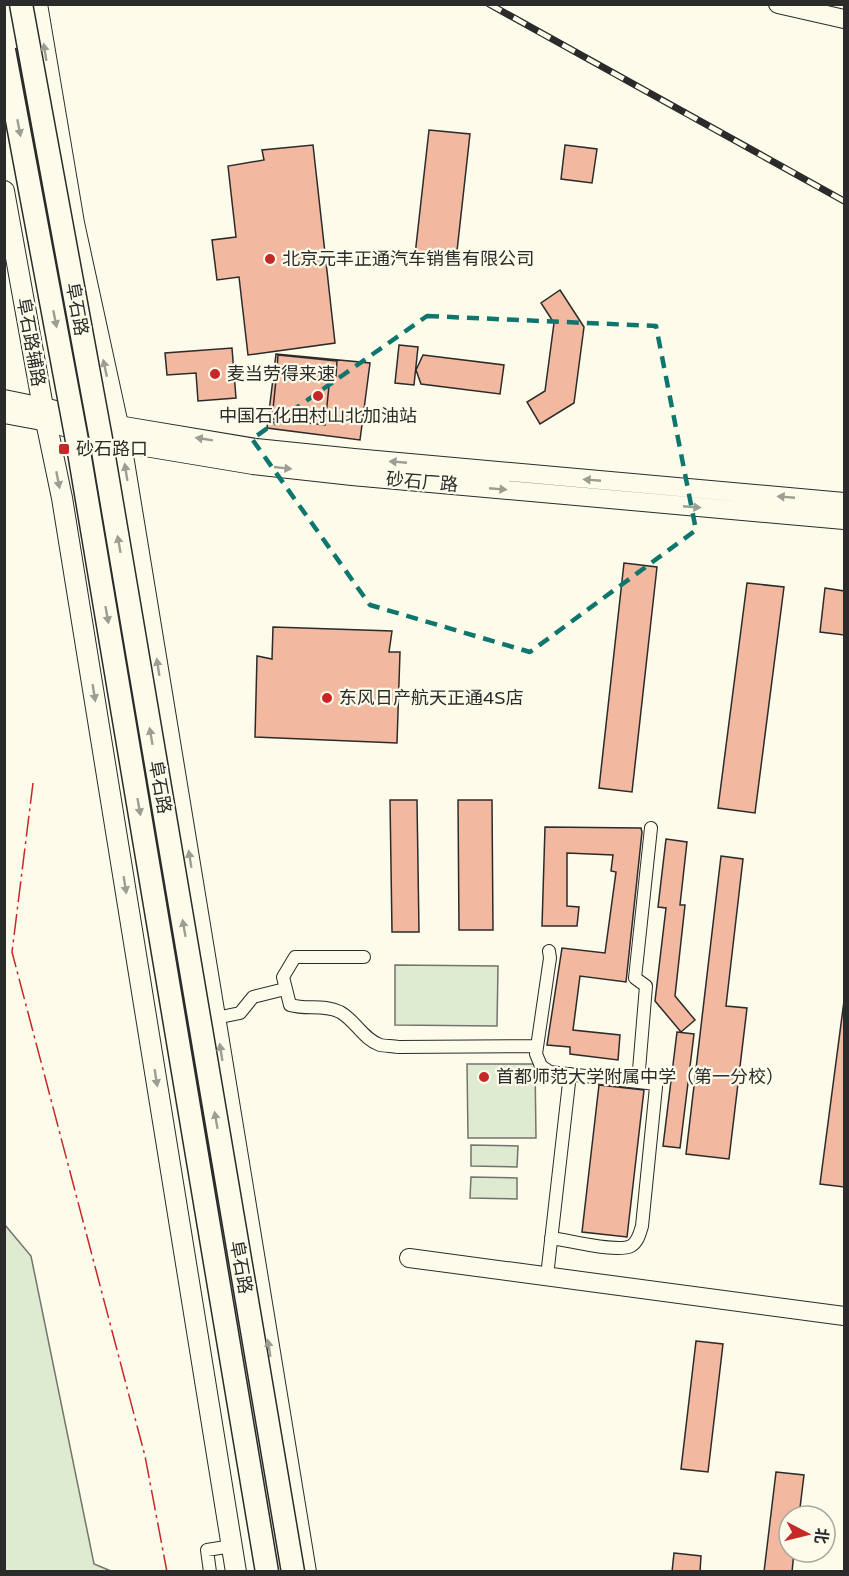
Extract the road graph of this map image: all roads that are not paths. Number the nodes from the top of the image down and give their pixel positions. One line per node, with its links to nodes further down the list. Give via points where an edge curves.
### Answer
1 (21, 4): 29 (highway, 阜石路, one-way to 1, bridge, via 101,439)
2 (37, 4): 10 (main road, 阜石路, one-way to 2, via 74,223)
3 (778, 4): 4 (street)
4 (844, 19)
5 (4, 50): 28 (highway, 阜石路, one-way to 28, bridge, via 80,458)
6 (4, 191): 9 (main road, 阜石路辅路)
7 (4, 399): 9 (street, 砂石厂路)
8 (4, 414): 9 (street, 砂石厂路)
9 (45, 415): 10 (street, 砂石厂路); 25 (main road, one-way to 25, via 66,522)
10 (119, 434): 11 (street, 砂石厂路, one-way to 10); 12 (street, 砂石厂路, one-way to 12, via 253,465); 17 (main road, 阜石路, one-way to 10)
11 (844, 502)
12 (844, 520)
13 (651, 828): 20 (street, via 635,978 646,986)
14 (549, 951): 18 (street)
15 (363, 957): 16 (street, via 295,957 283,977)
16 (285, 989): 17 (street, via 253,997 240,1013); 18 (street, via 290,1005 326,1007 342,1013 380,1045)
17 (216, 1018): 30 (main road, 阜石路, one-way to 17)
18 (537, 1046): 19 (street, via 541,1066 549,1072)
19 (570, 1074): 20 (street); 21 (street)
20 (638, 1082): 21 (street, via 657,1081 642,1226 636,1242 616,1248)
21 (551, 1238): 23 (street)
22 (409, 1258): 23 (street)
23 (547, 1276): 24 (street)
24 (844, 1316)
25 (232, 1546): 26 (street, via 207,1550); 27 (main road)
26 (210, 1572)
27 (236, 1572)
28 (267, 1572)
29 (292, 1572)
30 (306, 1572)

